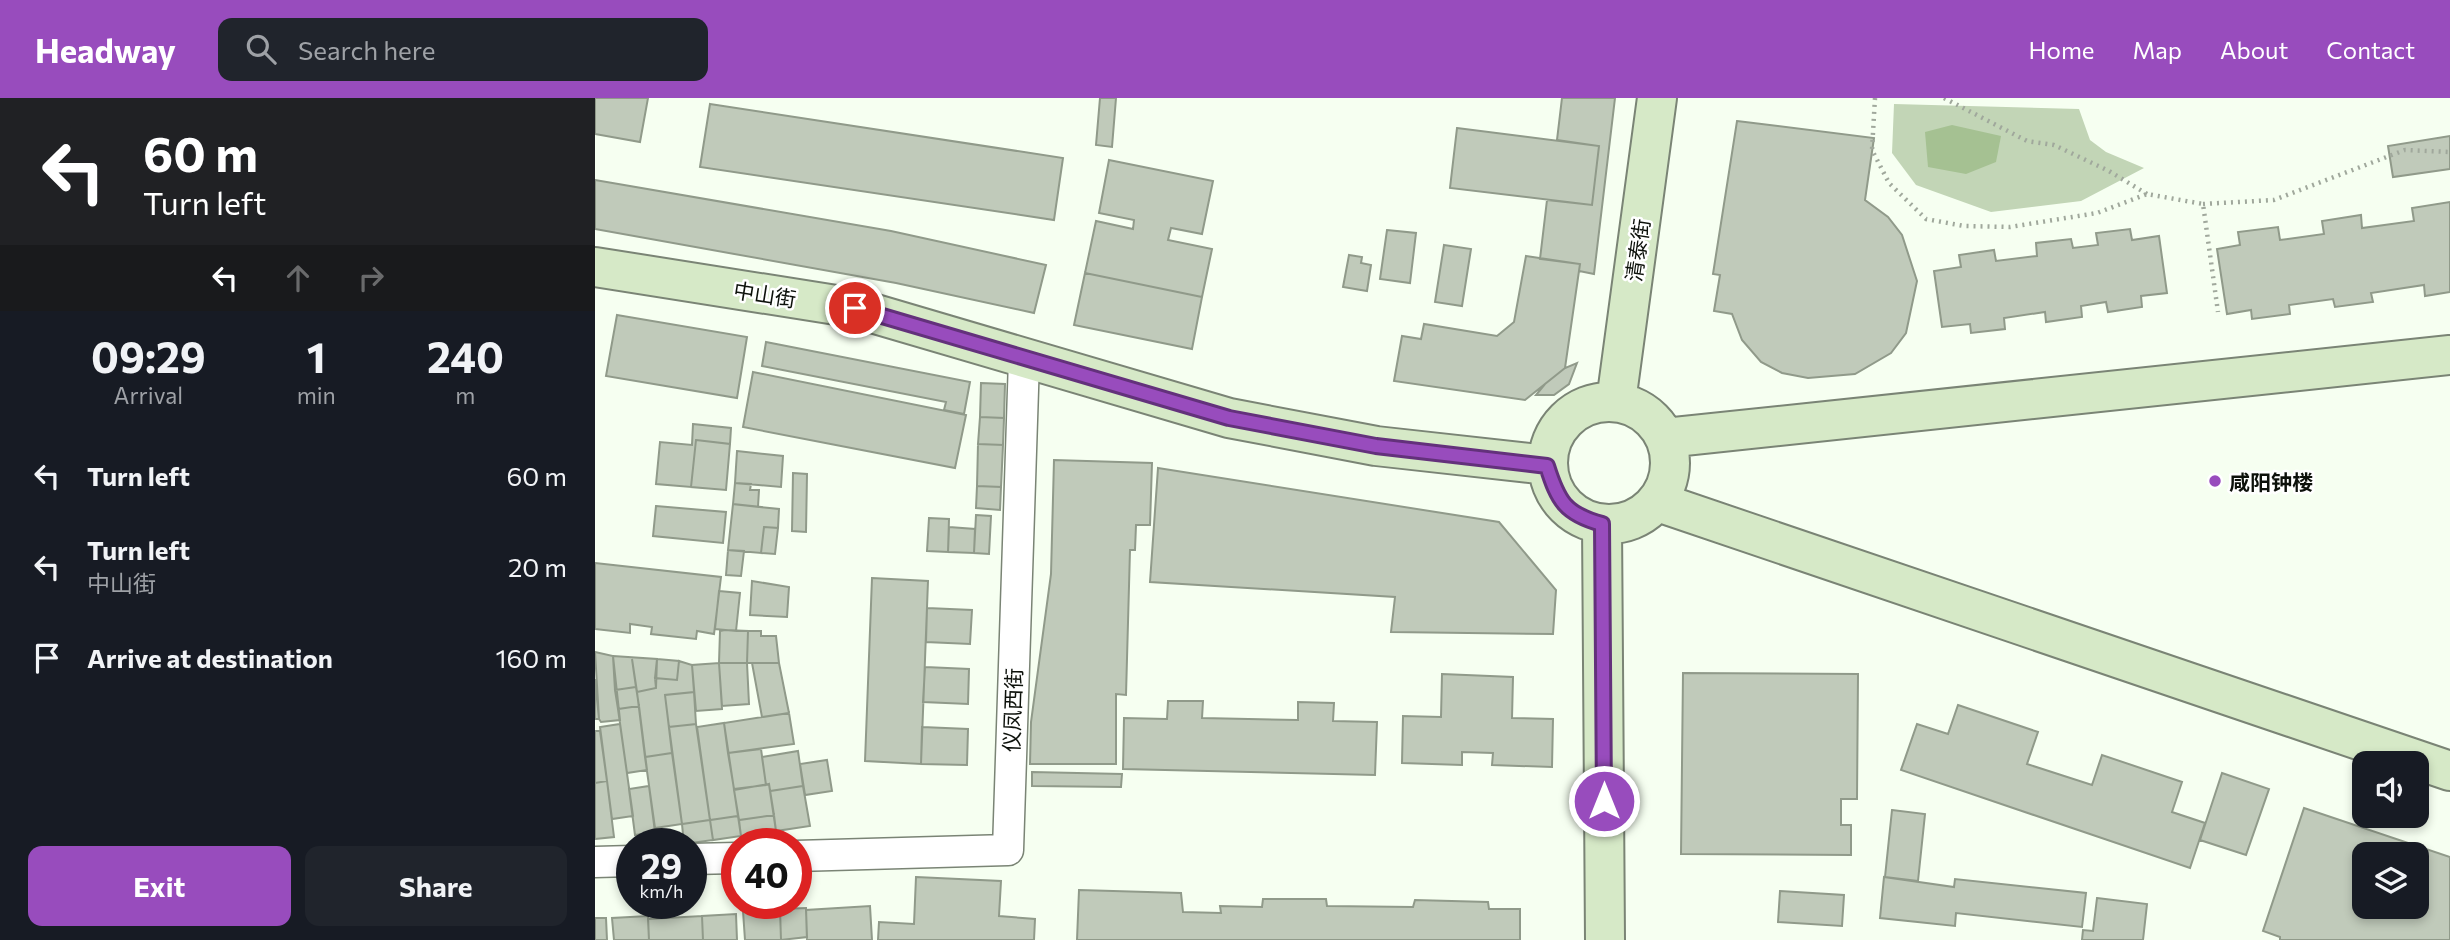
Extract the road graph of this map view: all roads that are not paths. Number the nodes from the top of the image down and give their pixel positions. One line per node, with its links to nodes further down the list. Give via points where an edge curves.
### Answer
1 (1657, 98): 5 (street, 清泰街)
2 (595, 267): 4 (street, 中山街, via 855,308)
3 (2450, 355): 6 (street)
4 (1024, 359): 7 (street, 中山街, via 1229,418 1376,446); 11 (street, 仪凤西街, via 1008,850)
5 (1616, 402): 6 (street, via 1654,420); 7 (street, via 1595,402 1575,411 1560,425)
6 (1665, 438): 8 (street, via 1671,464 1667,485)
7 (1547, 466): 9 (street, via 1556,495 1571,511)
8 (1655, 503): 9 (street, via 1644,514 1624,522); 10 (street)
9 (1602, 524): 14 (street)
10 (2450, 771)
11 (812, 856)
12 (616, 861): 13 (street)
13 (595, 862)
14 (1605, 940)

